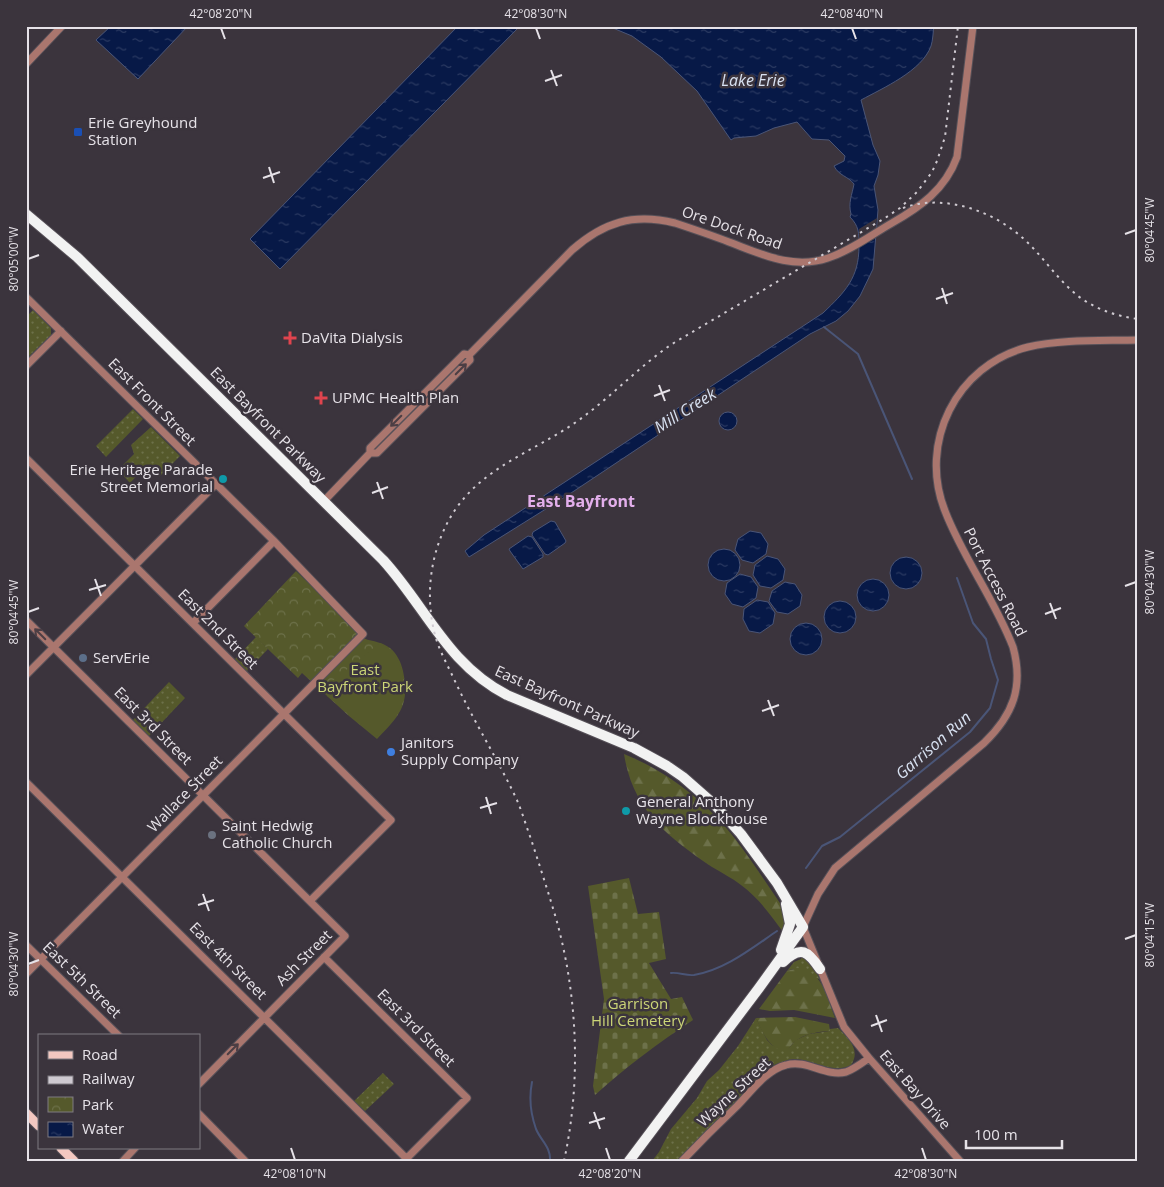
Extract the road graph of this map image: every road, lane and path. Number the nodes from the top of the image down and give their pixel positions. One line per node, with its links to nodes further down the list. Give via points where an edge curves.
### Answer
1 (62, 26): 3 (street)
2 (974, 26): 11 (street, Ore Dock Road, via 957,157 940,187 924,203 829,258 809,262 780,261 675,223 648,218 605,227 584,239 469,356 464,354 370,448 370,453)
3 (26, 64)
4 (26, 214): 11 (highway, East Bayfront Parkway, via 77,257)
5 (26, 297): 6 (street, East Front Street)
6 (61, 331): 8 (street); 10 (street, East Front Street)
7 (1138, 340): 25 (street, Port Access Road, via 1048,344 1014,351 974,375 951,405 937,445 938,492 1013,647 1017,680 1013,703 1000,726 984,743 835,868 818,894)
8 (26, 366)
9 (26, 458): 13 (street, East 2nd Street)
10 (216, 484): 12 (street, East Front Street); 13 (street)
11 (324, 501): 23 (highway, East Bayfront Parkway, via 395,573 445,643 471,672 506,695 634,748 683,777 730,820)
12 (274, 541): 15 (street); 16 (street, East Front Street)
13 (136, 566): 15 (street, East 2nd Street); 17 (street)
14 (26, 620): 17 (street, East 3rd Street, one-way to 14)
15 (193, 623): 19 (street, East 2nd Street)
16 (363, 634): 19 (street, Wallace Street)
17 (54, 647): 18 (street); 21 (street, East 3rd Street)
18 (26, 675)
19 (284, 714): 21 (street, Wallace Street); 24 (street, East 2nd Street, via 391,820)
20 (26, 782): 22 (street, East 4th Street)
21 (203, 795): 22 (street, Wallace Street); 24 (street, East 3rd Street)
22 (123, 877): 29 (street, Wallace Street); 33 (street, East 4th Street)
23 (782, 892): 25 (highway, East Bayfront Parkway); 32 (highway, via 790,924)
24 (310, 900): 26 (street, East 3rd Street)
25 (803, 927): 30 (street, East Bay Drive); 32 (highway)
26 (345, 936): 28 (street, Ash Street)
27 (26, 945): 29 (street, East 5th Street)
28 (324, 957): 33 (street, Ash Street); 42 (street, East 3rd Street, via 466,1098)
29 (41, 959): 31 (street, Wallace Street); 34 (street, East 5th Street)
30 (820, 969): 32 (highway, via 810,955 800,952 791,954); 35 (street, East Bay Drive, via 844,1027)
31 (26, 974)
32 (769, 975): 46 (highway)
33 (265, 1017): 36 (street, Ash Street, one-way to 33); 42 (street, East 4th Street)
34 (117, 1034)
35 (869, 1058): 47 (street, Wayne Street, via 841,1073 794,1064 777,1068); 48 (street, East Bay Drive)
36 (200, 1083)
37 (26, 1114): 39 (main road)
38 (200, 1115): 45 (street)
39 (38, 1125)
40 (63, 1150): 43 (main road)
41 (133, 1150): 44 (street)
42 (406, 1160)
43 (74, 1161)
44 (123, 1161)
45 (245, 1161)
46 (629, 1161)
47 (682, 1161)
48 (960, 1161)

